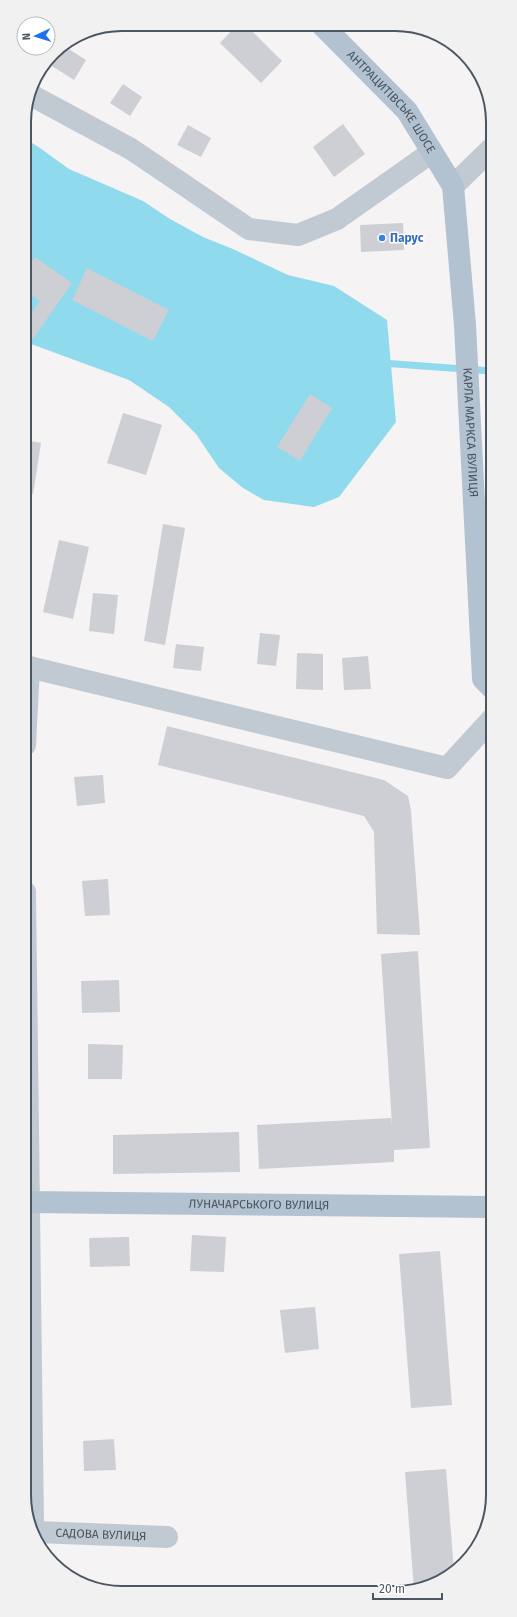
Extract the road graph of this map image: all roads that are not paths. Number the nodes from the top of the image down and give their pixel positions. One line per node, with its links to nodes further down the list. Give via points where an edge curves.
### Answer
1 (328, 31): 3 (main road, АНТРАЦИТІВСЬКЕ ШОСЕ, via 407,111)
2 (34, 97): 3 (street, via 131,149 249,229 298,235 337,220)
3 (432, 152): 5 (main road, АНТРАЦИТІВСЬКЕ ШОСЕ)
4 (486, 154): 5 (street)
5 (453, 186): 7 (main road, КАРЛА МАРКСА ВУЛИЦЯ)
6 (31, 667): 8 (street, via 447,768)
7 (486, 668)
8 (486, 726)
9 (31, 1202): 10 (main road, ЛУНАЧАРСЬКОГО ВУЛИЦЯ)
10 (486, 1207)
11 (31, 1419): 12 (street)
12 (33, 1511)
13 (39, 1532): 14 (street, САДОВА ВУЛИЦЯ)
14 (167, 1537)

